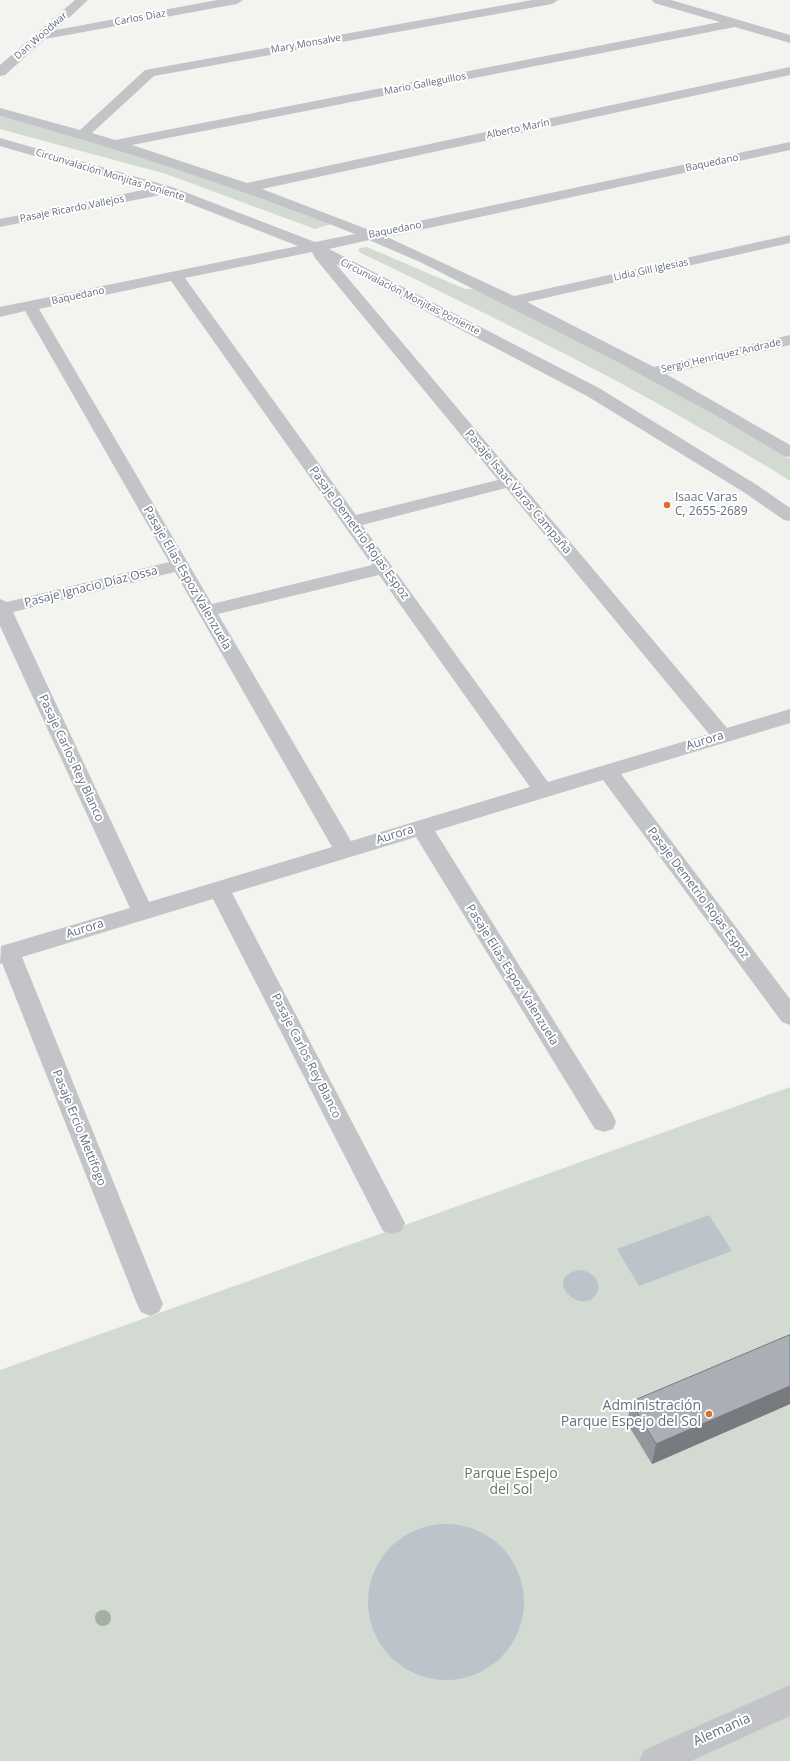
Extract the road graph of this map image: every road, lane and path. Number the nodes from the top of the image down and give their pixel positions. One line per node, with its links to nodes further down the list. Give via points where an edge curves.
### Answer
1 (82, 0): 6 (street, Dan Woodwar)
2 (237, 0): 6 (street, Carlos Díaz)
3 (552, 0): 11 (street, Mary Monsalve, via 150,73)
4 (658, 0): 5 (street)
5 (736, 23): 7 (street); 13 (street, Mario Galleguillos)
6 (42, 36): 9 (street, Dan Woodwar)
7 (790, 39)
8 (790, 71): 15 (street, Alberto Marín)
9 (0, 72)
10 (0, 112): 11 (street)
11 (83, 134): 13 (street)
12 (0, 142): 16 (street, Circunvalación Monjitas Poniente)
13 (115, 145): 15 (street)
14 (790, 146): 18 (street, Baquedano)
15 (245, 188): 18 (street)
16 (167, 190): 17 (street, Pasaje Ricardo Vallejos); 20 (street, Circunvalación Monjitas Poniente)
17 (0, 223)
18 (371, 235): 20 (street, Baquedano); 22 (street)
19 (790, 239): 22 (street, Lidia Gill Iglesias)
20 (314, 247): 21 (street, Baquedano); 28 (street, Pasaje Isaac Varas Campaña); 29 (street, Circunvalación Monjitas Poniente, via 593,392 751,488)
21 (175, 276): 23 (street, Baquedano); 30 (street, Pasaje Demetrio Rojas Espoz)
22 (512, 301): 26 (street)
23 (30, 306): 24 (street, Baquedano); 31 (street, Pasaje Elías Espoz Valenzuela)
24 (0, 312)
25 (790, 340): 26 (street, Sergio Henríquez Andrade)
26 (651, 373): 27 (street)
27 (789, 451)
28 (510, 482): 30 (street); 36 (street, Pasaje Isaac Varas Campaña)
29 (790, 516)
30 (351, 522): 32 (street, Pasaje Demetrio Rojas Espoz)
31 (180, 565): 33 (street, Pasaje Ignacio Díaz Ossa); 34 (street, Pasaje Elías Espoz Valenzuela)
32 (384, 568): 34 (street); 38 (street, Pasaje Demetrio Rojas Espoz)
33 (1, 607): 42 (street, Pasaje Carlos Rey Blanco)
34 (206, 611): 40 (street, Pasaje Elías Espoz Valenzuela)
35 (788, 719): 36 (street, Aurora)
36 (722, 736): 37 (street, Aurora)
37 (607, 771): 38 (street, Aurora); 44 (street, Pasaje Demetrio Rojas Espoz)
38 (543, 790): 39 (street, Aurora)
39 (421, 827): 40 (street, Aurora); 45 (street, Pasaje Elías Espoz Valenzuela)
40 (345, 850): 41 (street, Aurora)
41 (219, 889): 42 (street, Aurora); 46 (street, Pasaje Carlos Rey Blanco)
42 (143, 912): 43 (street, Aurora)
43 (5, 953): 47 (street, Pasaje Ercio Mettifogo)
44 (790, 1016)
45 (604, 1122)
46 (392, 1224)
47 (150, 1304)
48 (790, 1700): 49 (street, Alemania)
49 (655, 1761)

